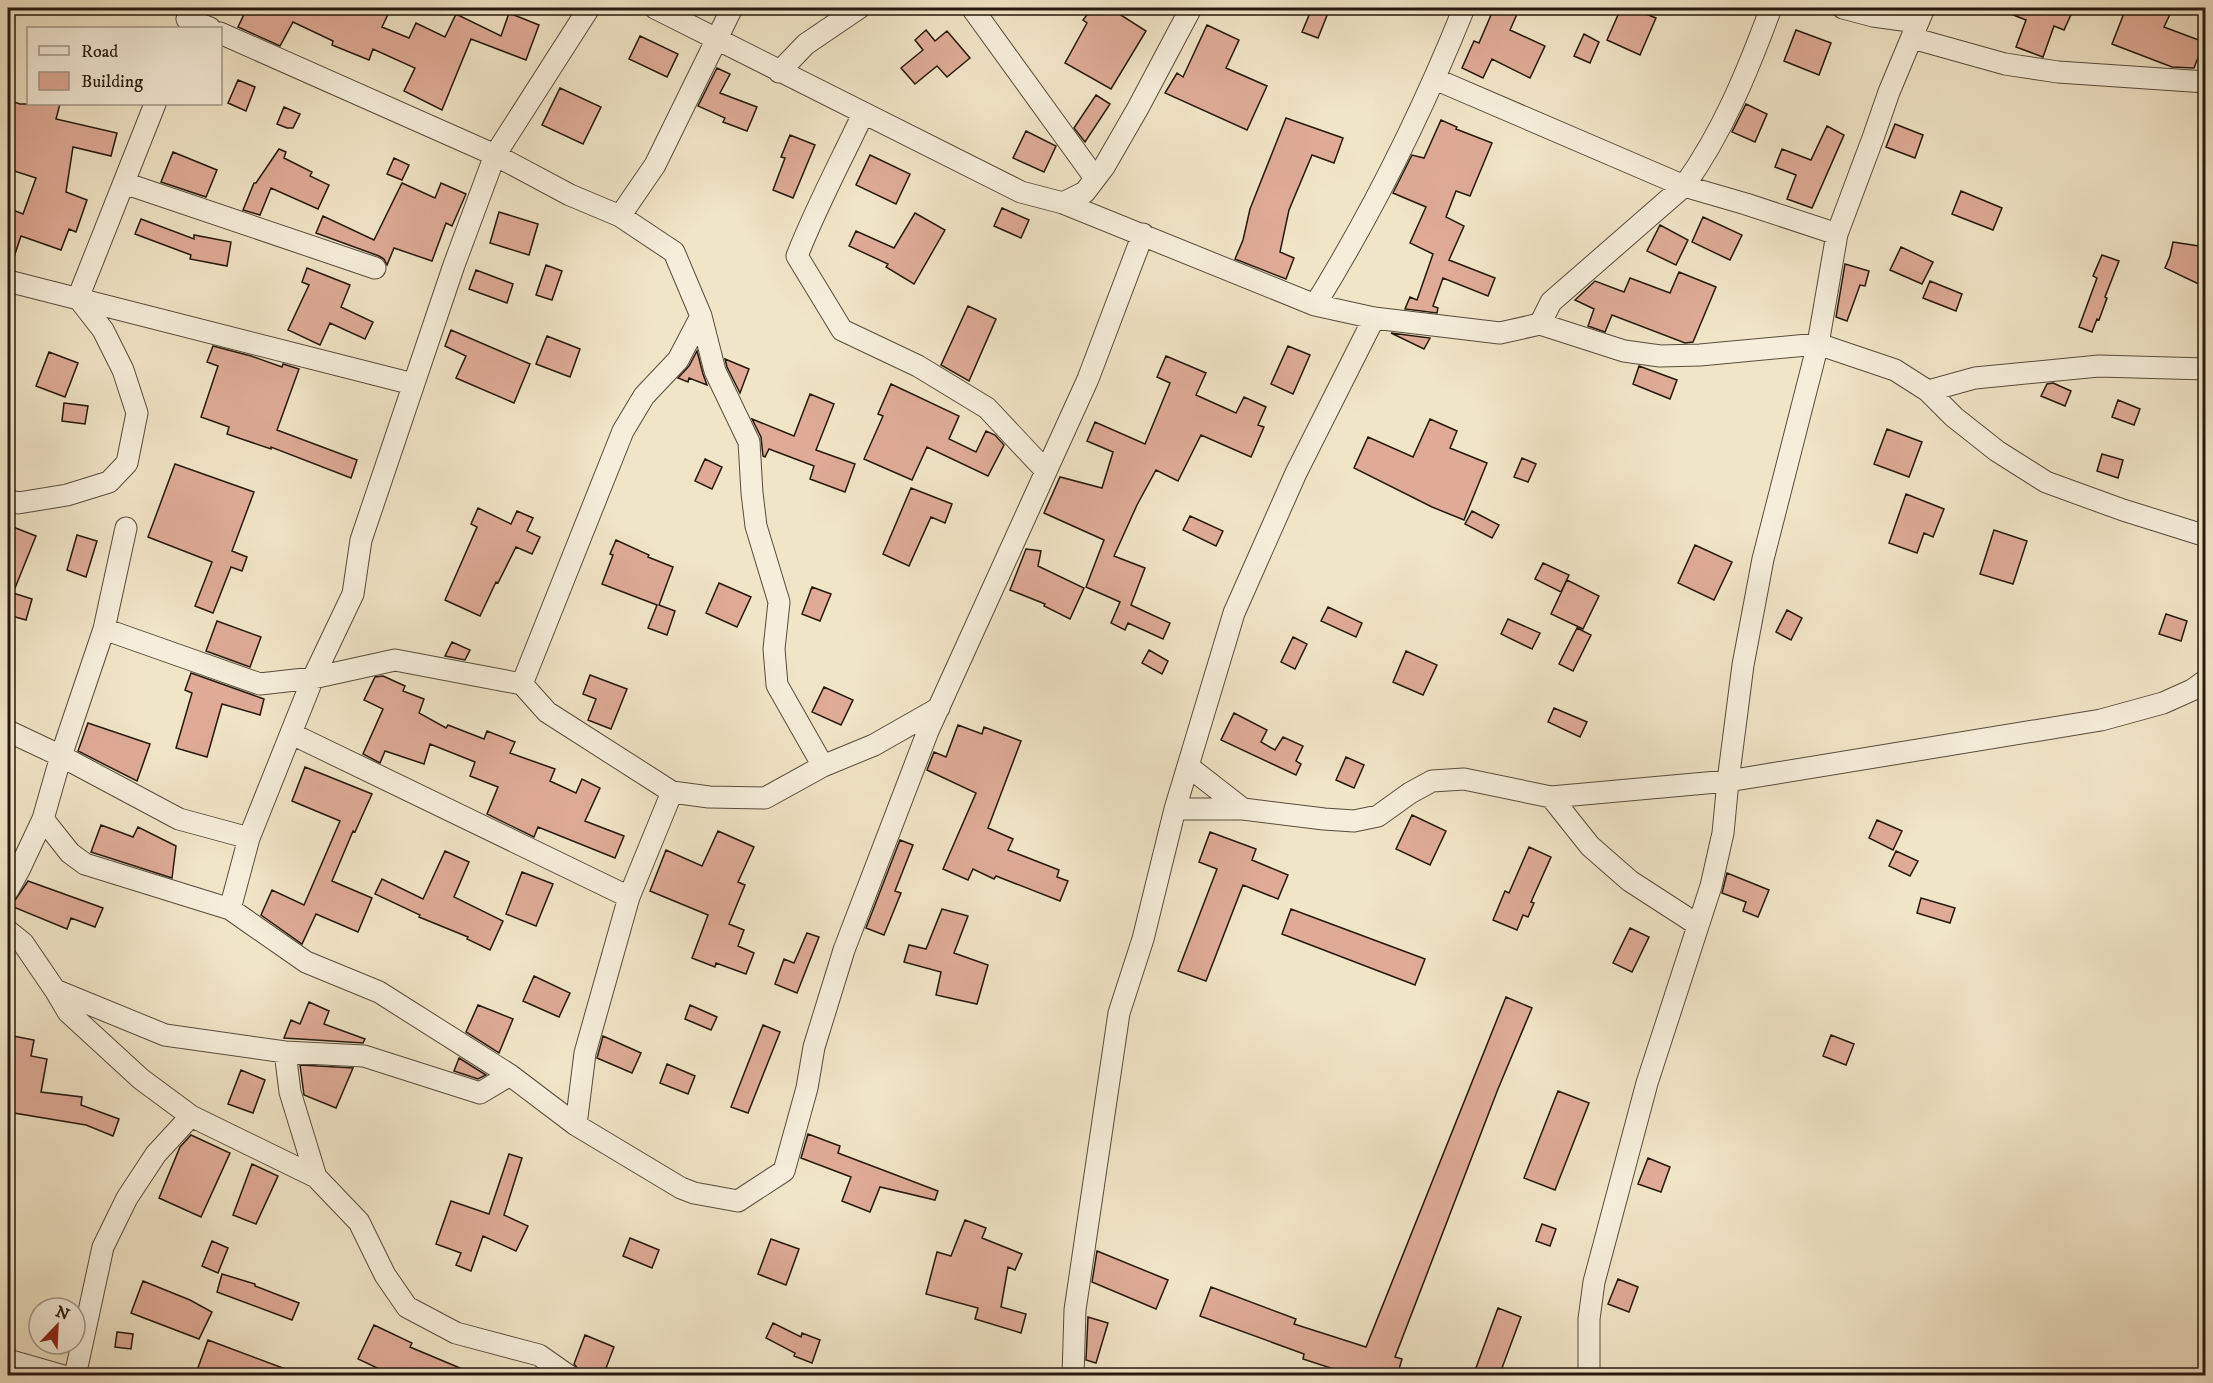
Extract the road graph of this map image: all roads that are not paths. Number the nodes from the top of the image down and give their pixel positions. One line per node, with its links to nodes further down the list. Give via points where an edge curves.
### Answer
1 (589, 8): 20 (street)
2 (655, 8): 14 (street)
3 (732, 8): 14 (street)
4 (859, 8): 15 (street, via 806,44)
5 (972, 8): 21 (street)
6 (1190, 8): 21 (street, via 1138,108)
7 (1464, 8): 16 (street)
8 (1771, 8): 23 (street, via 1722,125)
9 (1843, 8): 11 (street)
10 (188, 18): 12 (street)
11 (1918, 22): 17 (street, via 2005,64 2058,72); 27 (street, via 1888,92)
12 (208, 27)
13 (222, 34): 20 (street)
14 (715, 39): 15 (street); 25 (street, via 655,165)
15 (779, 72): 19 (street)
16 (1435, 79): 23 (street); 31 (street, via 1345,256)
17 (2205, 82)
18 (155, 105): 22 (street)
19 (863, 114): 24 (street, via 1021,192); 39 (street, via 797,256 842,330 918,366 987,408)
20 (495, 155): 25 (street, via 570,195); 37 (street)
21 (1095, 178): 24 (street, via 1085,192)
22 (124, 183): 28 (street); 30 (street)
23 (1684, 186): 27 (street); 34 (street, via 1551,302)
24 (1063, 203): 26 (street)
25 (620, 216): 32 (street, via 674,252)
26 (1143, 234): 31 (street); 39 (street, via 1091,370)
27 (1837, 234): 35 (street)
28 (375, 268)
29 (8, 281): 30 (street)
30 (78, 298): 37 (street); 40 (street, via 103,330 123,370 137,413 127,463 109,482 67,495 18,503)
31 (1315, 305): 33 (street)
32 (701, 316): 45 (street, via 678,360 644,396 623,431); 51 (street, via 715,371 749,442 756,526 779,602 774,649 777,685)
33 (1374, 318): 34 (street, via 1500,333); 52 (street, via 1296,473 1234,613)
34 (1540, 324): 35 (street, via 1624,351 1660,356)
35 (1818, 344): 38 (street, via 1895,370); 53 (street, via 1763,559 1743,665)
36 (2205, 369): 38 (street, via 2099,366 1975,378)
37 (413, 384): 44 (street, via 361,540 353,594)
38 (1928, 391): 42 (street, via 1997,451 2046,482)
39 (1046, 471): 47 (street)
40 (8, 500)
41 (126, 528): 43 (street)
42 (2205, 536)
43 (104, 629): 44 (street, via 260,684); 50 (street)
44 (313, 678): 45 (street, via 395,660); 49 (street)
45 (522, 684): 54 (street, via 548,712)
46 (2201, 686): 53 (street, via 2163,703 2101,720)
47 (939, 708): 51 (street, via 874,745); 69 (street, via 844,950 814,1047 784,1171 738,1201 694,1193)
48 (8, 731): 50 (street)
49 (292, 734): 59 (street); 61 (street)
50 (61, 756): 58 (street); 59 (street, via 179,819)
51 (823, 766): 54 (street, via 765,798)
52 (1189, 767): 56 (street); 57 (street)
53 (1728, 781): 55 (street); 63 (street, via 1723,833)
54 (672, 792): 61 (street)
55 (1551, 797): 57 (street, via 1464,779 1432,781 1378,816 1354,821); 63 (street, via 1590,846 1630,881)
56 (1175, 809): 57 (street); 75 (street, via 1143,939 1119,1013 1075,1311)
57 (1243, 809)
58 (43, 819): 60 (street); 62 (street, via 70,853 85,864)
59 (249, 838): 62 (street)
60 (8, 890)
61 (629, 897): 69 (street, via 585,1053)
62 (230, 909): 67 (street, via 306,962 379,992)
63 (1698, 925): 76 (street, via 1647,1083 1594,1282 1589,1319)
64 (8, 931): 65 (street, via 23,943)
65 (55, 990): 66 (street, via 165,1035); 68 (street, via 68,1012 141,1079)
66 (285, 1052): 67 (street, via 363,1056 480,1093); 70 (street, via 290,1092)
67 (510, 1076): 69 (street)
68 (191, 1116): 70 (street); 73 (street, via 156,1154 127,1198 103,1247)
69 (576, 1125)
70 (316, 1177): 74 (street, via 358,1222 385,1275 407,1307 456,1333 538,1355)
71 (8, 1360): 72 (street)
72 (64, 1376)
73 (75, 1376)
74 (569, 1376)
75 (1073, 1376)
76 (1589, 1376)

